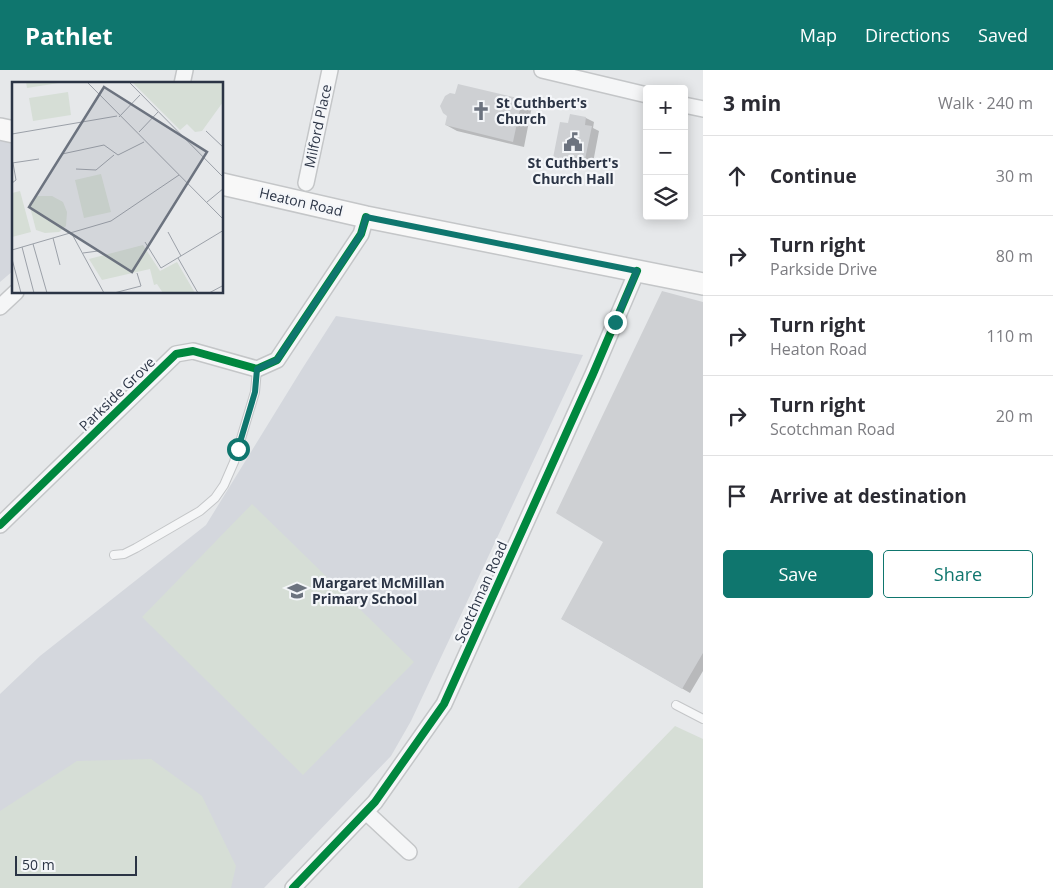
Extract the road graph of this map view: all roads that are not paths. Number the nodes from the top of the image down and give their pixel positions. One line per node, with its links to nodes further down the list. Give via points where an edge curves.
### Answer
1 (330, 70): 6 (street, Milford Place)
2 (542, 70): 3 (street)
3 (643, 94)
4 (688, 105): 5 (street)
5 (703, 110)
6 (306, 183)
7 (224, 184): 8 (street, Heaton Road)
8 (366, 217): 9 (street, Heaton Road); 13 (street, via 361,234 277,360)
9 (637, 271): 10 (street, Heaton Road); 18 (street, Scotchman Road, via 444,704)
10 (703, 284)
11 (14, 294): 12 (street)
12 (0, 307)
13 (257, 369): 14 (street, Parkside Grove, via 193,351 176,354); 15 (lane, via 255,392 234,462 215,498 136,548)
14 (0, 525)
15 (114, 555)
16 (676, 705): 17 (lane)
17 (703, 719)
18 (366, 812): 19 (street); 20 (street, Scotchman Road)
19 (409, 852)
20 (293, 888)

